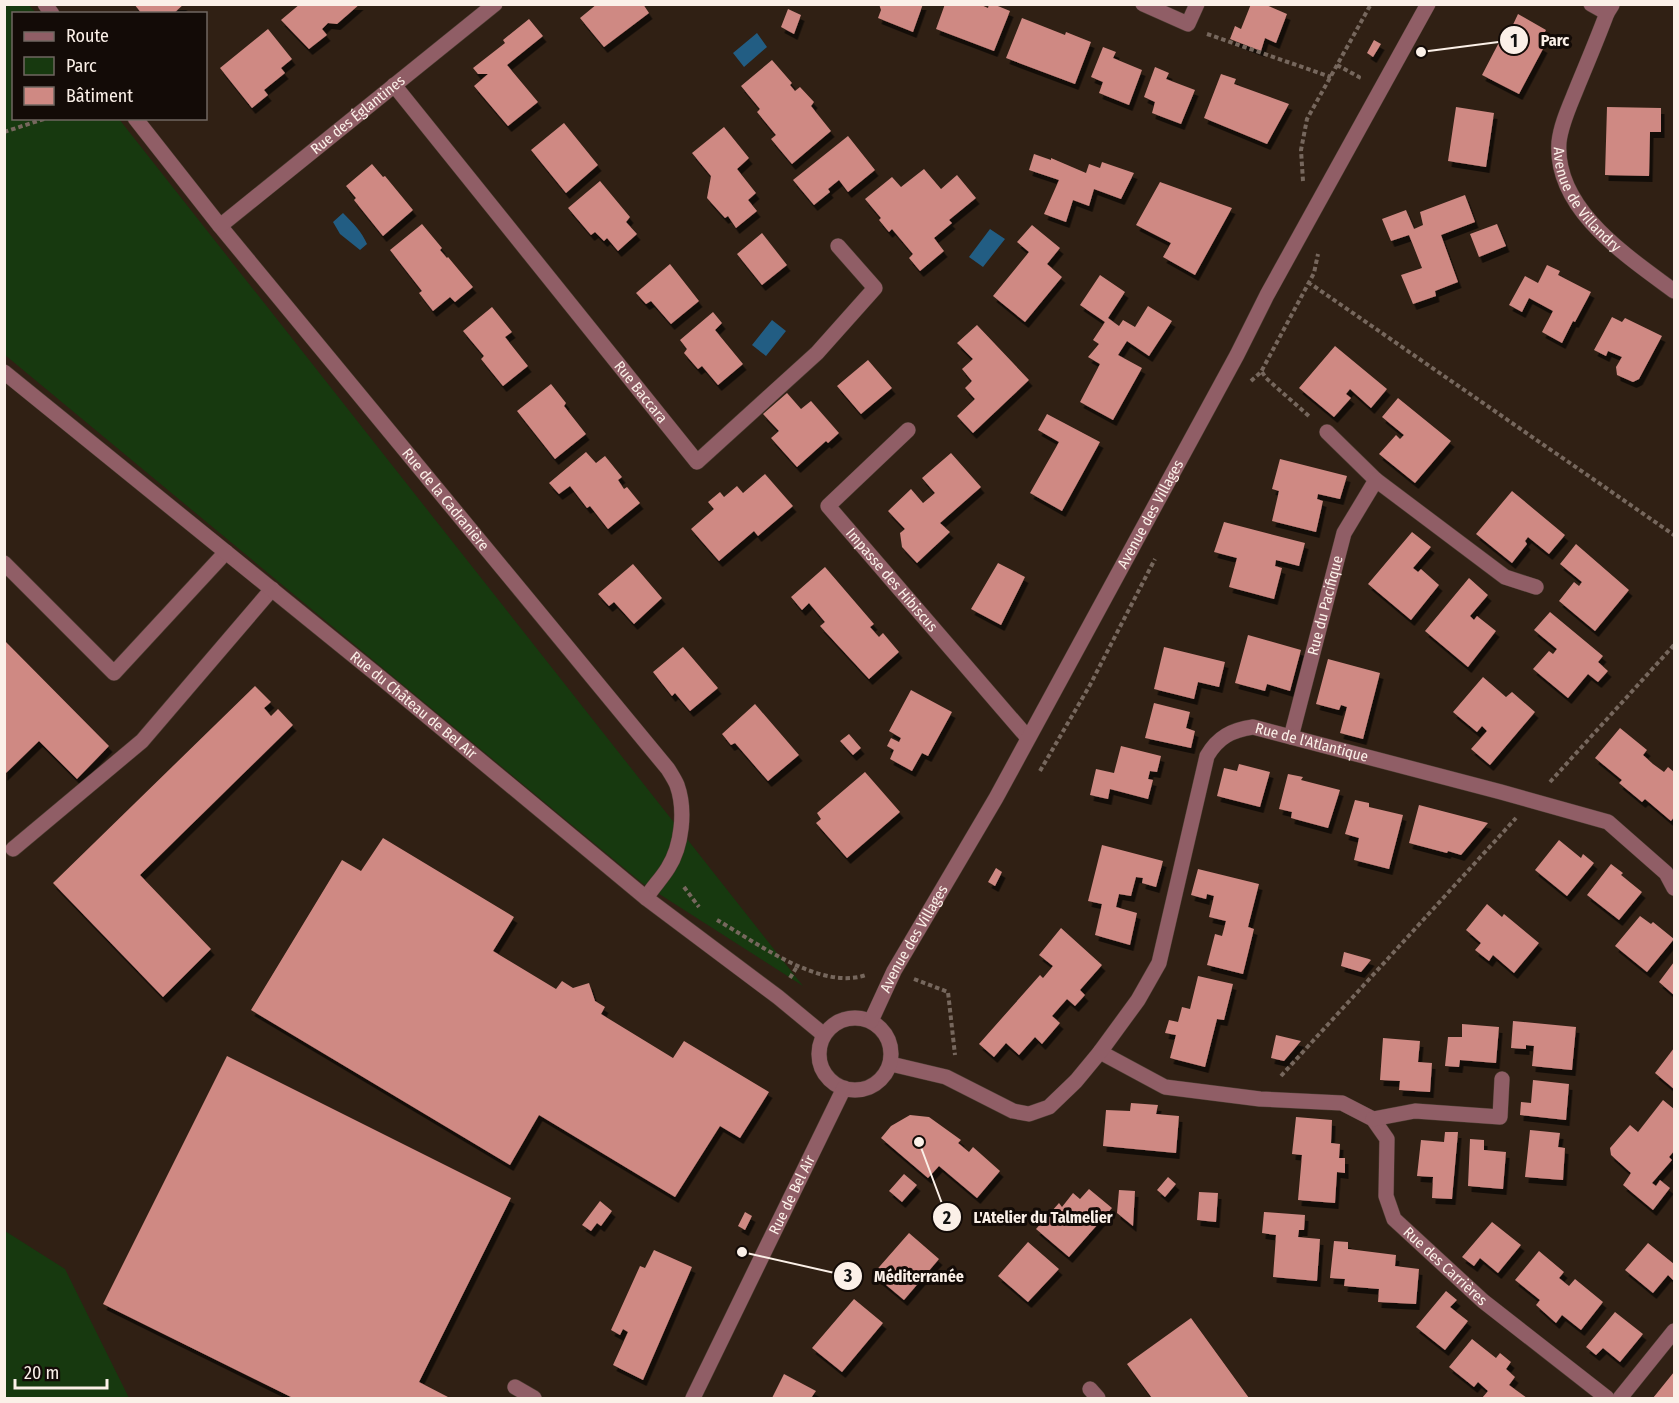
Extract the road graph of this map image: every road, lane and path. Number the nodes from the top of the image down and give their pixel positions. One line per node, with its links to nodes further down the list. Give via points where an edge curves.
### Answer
1 (495, 4): 10 (street, Rue des Églantines)
2 (1143, 4): 8 (street)
3 (1197, 4): 8 (street)
4 (1371, 4): 9 (path)
5 (1428, 4): 31 (street, Avenue des Villages)
6 (1591, 4): 7 (street)
7 (1610, 8): 19 (street, Avenue de Villandry, via 1567,111 1559,142 1562,174 1573,201 1618,249)
8 (1188, 24): 9 (path)
9 (1331, 78): 14 (path, via 1313,107 1302,137)
10 (394, 85): 15 (street, Rue des Églantines); 16 (street, Rue Baccara, via 696,462 817,353 875,288)
11 (41, 120): 13 (path)
12 (137, 120): 15 (street, Rue de la Cadranière)
13 (4, 132)
14 (1303, 191)
15 (220, 226): 34 (street, Rue de la Cadranière, via 668,769 677,785 682,818)
16 (838, 246)
17 (1319, 251): 18 (path)
18 (1308, 282): 22 (path, via 1261,372); 24 (path)
19 (1674, 291)
20 (4, 372): 25 (street, Rue du Château de Bel Air)
21 (908, 430): 31 (street, Impasse des Hibiscus, via 828,506)
22 (1327, 432): 23 (street)
23 (1376, 480): 27 (street, via 1505,577); 30 (street, Rue du Pacifique, via 1344,533)
24 (1674, 536)
25 (226, 552): 26 (street, via 114,673); 28 (street, Rue du Château de Bel Air)
26 (4, 563)
27 (1536, 587)
28 (272, 589): 33 (street, via 142,741); 36 (street, Rue du Château de Bel Air)
29 (1674, 645): 32 (path)
30 (1292, 737): 32 (street, Rue de l'Atlantique); 42 (street, Rue de l'Atlantique, via 1253,727 1238,729 1224,736 1207,756 1159,963)
31 (1028, 738): 39 (street, Avenue des Villages)
32 (1533, 801): 35 (street, Rue de l'Atlantique, via 1608,822 1666,873); 47 (path)
33 (13, 849)
34 (669, 867): 36 (street, Rue de la Cadranière); 37 (path)
35 (1674, 888)
36 (646, 898): 41 (street, Rue du Château de Bel Air)
37 (702, 911)
38 (712, 916): 39 (path, via 826,977 864,976 878,964)
39 (894, 970): 40 (street, Avenue des Villages); 44 (path, via 948,992 955,1055)
40 (871, 1021): 41 (street, via 850,1017 831,1026); 43 (street, via 891,1043)
41 (824, 1035): 46 (street, via 820,1045 821,1067)
42 (1100, 1052): 44 (street, Rue de l'Atlantique, via 1049,1107 1029,1114 1012,1111); 47 (street, via 1165,1088)
43 (891, 1064): 44 (street, Rue de l'Atlantique); 46 (street, via 878,1083 856,1090)
44 (946, 1077)
45 (1502, 1079): 48 (street, via 1500,1118 1415,1111)
46 (844, 1089): 52 (street, Rue de Bel Air)
47 (1260, 1099): 48 (street, via 1342,1103)
48 (1374, 1119): 53 (street, Rue des Carrières, via 1387,1139 1386,1196 1394,1219 1483,1300)
49 (1674, 1331): 54 (street)
50 (515, 1388): 51 (street)
51 (534, 1398)
52 (693, 1398)
53 (1607, 1398)
54 (1620, 1398)

